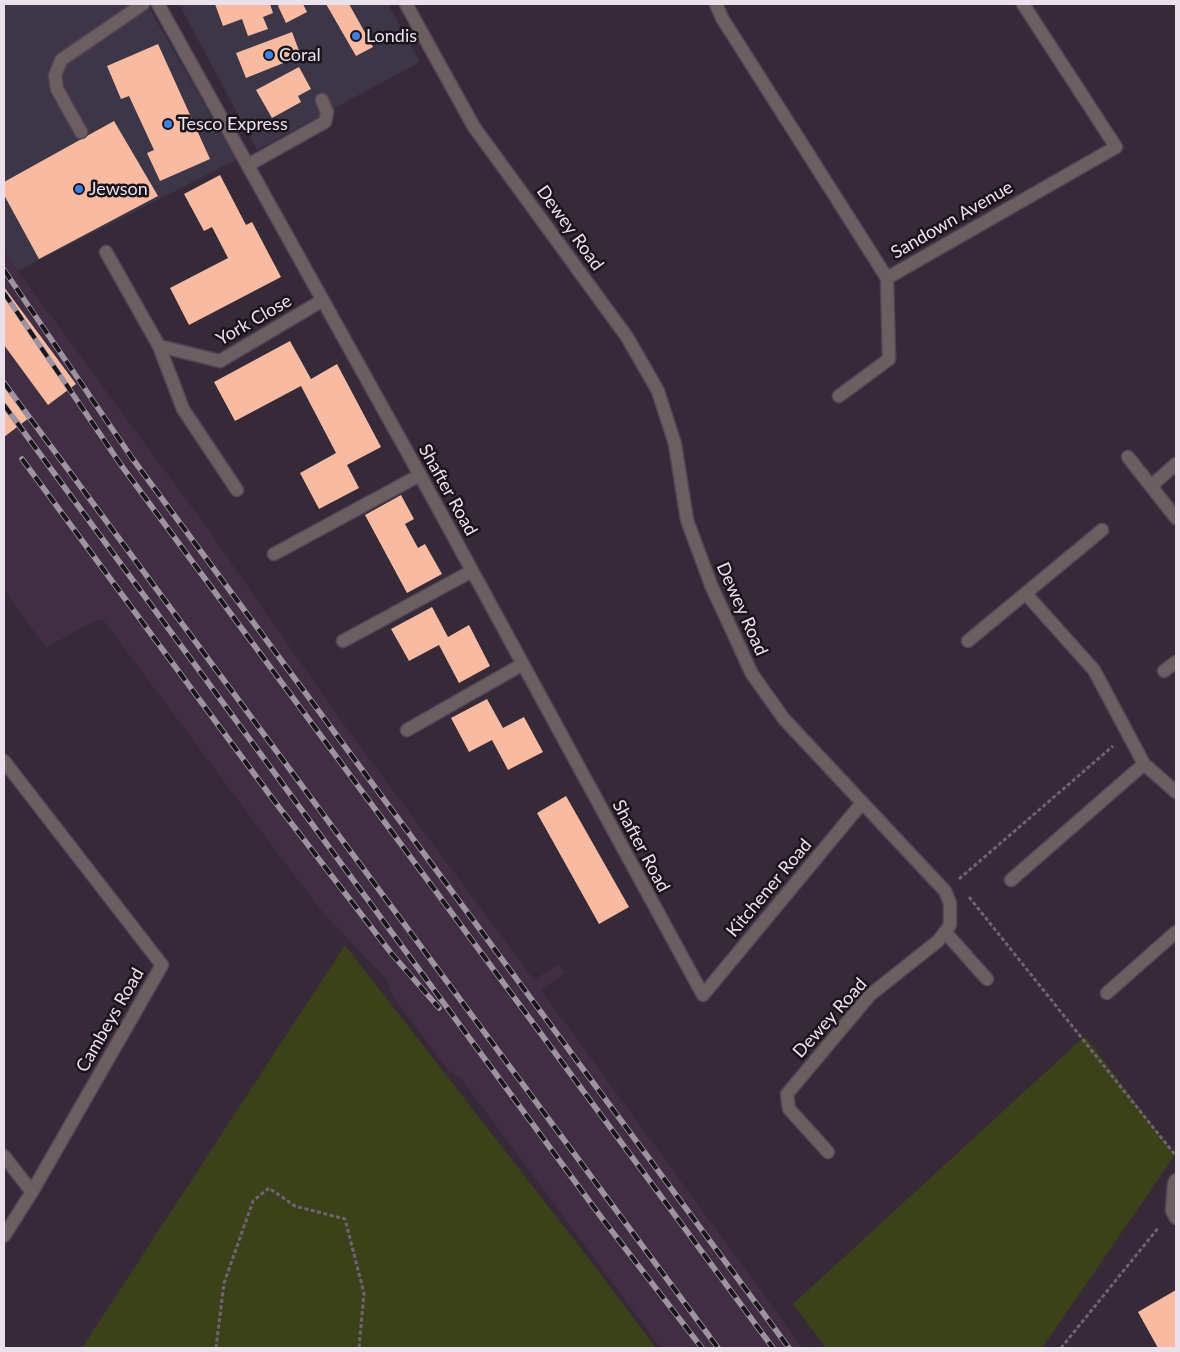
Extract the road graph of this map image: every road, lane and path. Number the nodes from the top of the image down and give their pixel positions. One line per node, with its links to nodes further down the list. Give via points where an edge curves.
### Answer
1 (143, 4): 7 (street, via 61,60 54,76 57,89)
2 (158, 4): 8 (street, Shafter Road)
3 (406, 4): 34 (street, Dewey Road, via 474,127 627,337 658,391 675,444 687,520 711,585 752,674 784,719)
4 (716, 4): 10 (street, Sandown Avenue)
5 (1023, 4): 10 (street, Sandown Avenue, via 1116,147)
6 (322, 100): 8 (street, via 327,112 325,122)
7 (81, 132)
8 (248, 166): 11 (street, Shafter Road)
9 (106, 252): 12 (street)
10 (886, 278): 13 (street, via 889,360)
11 (323, 300): 12 (street, York Close, via 220,361); 16 (street, Shafter Road)
12 (159, 346): 18 (street, via 183,409)
13 (839, 396)
14 (1128, 457): 17 (street)
15 (1176, 464): 17 (street)
16 (420, 475): 21 (street); 22 (street, Shafter Road)
17 (1151, 486): 19 (street)
18 (238, 490)
19 (1176, 518)
20 (1102, 530): 23 (street)
21 (274, 554)
22 (472, 571): 24 (street); 27 (street, Shafter Road)
23 (1026, 594): 25 (street); 30 (street, via 1094,670)
24 (343, 641)
25 (968, 641)
26 (1176, 662): 28 (street)
27 (523, 664): 29 (street); 42 (street, Shafter Road)
28 (1164, 671)
29 (407, 730)
30 (1127, 734): 32 (street); 36 (path)
31 (4, 761): 47 (street, Cambeys Road, via 162,965)
32 (1144, 764): 33 (street); 35 (street)
33 (1176, 792)
34 (862, 803): 38 (street, Dewey Road, via 945,891 950,904 950,925); 42 (street, Kitchener Road)
35 (1011, 880)
36 (956, 881)
37 (968, 896): 45 (path)
38 (946, 932): 40 (street); 43 (street, Dewey Road, via 938,942 870,995 786,1094 789,1109)
39 (1176, 932): 41 (street)
40 (987, 979)
41 (1107, 993)
42 (702, 996)
43 (828, 1152)
44 (4, 1156): 47 (street)
45 (1176, 1156)
46 (1176, 1180): 48 (street)
47 (32, 1192): 49 (street, Cambeys Road)
48 (1174, 1211): 52 (path)
49 (4, 1236)
50 (216, 1348): 51 (path, via 224,1283 253,1200 269,1188 295,1206 345,1219 364,1292)
51 (359, 1348)
52 (1061, 1348)

